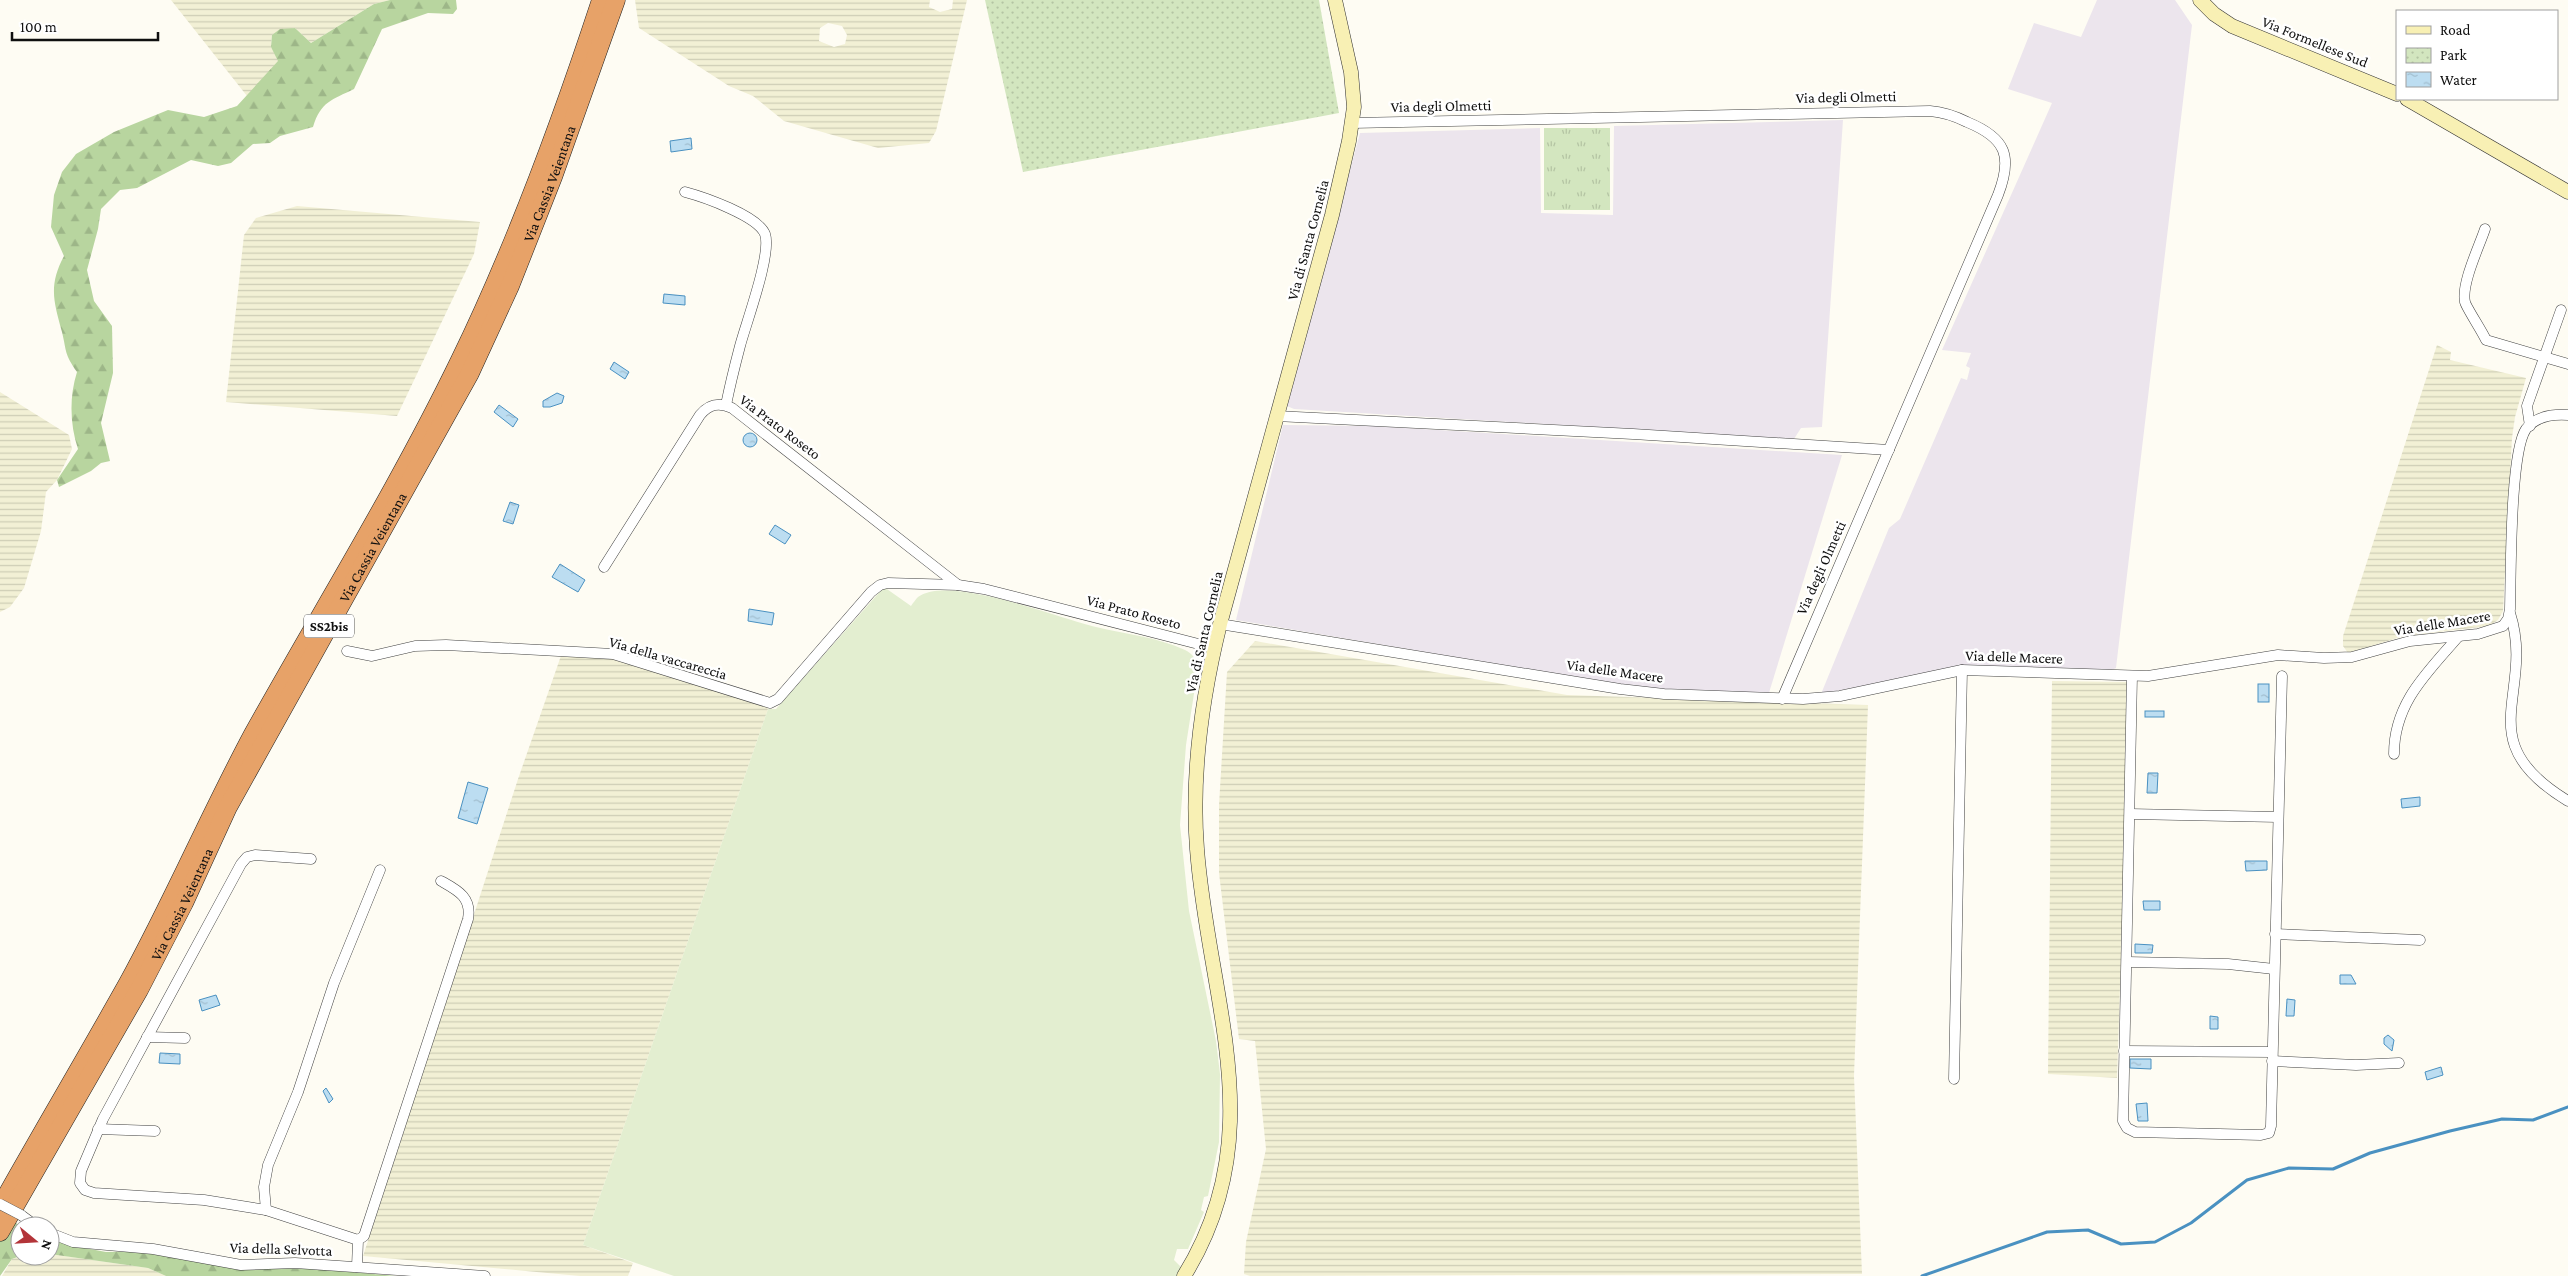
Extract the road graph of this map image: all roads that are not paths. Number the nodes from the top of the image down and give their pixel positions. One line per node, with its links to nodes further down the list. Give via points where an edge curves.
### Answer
1 (601, 0): 50 (highway, Via Cassia Veientana / SS2bis, via 539,175 459,363 410,457 217,801 171,901 127,984)
2 (616, 0): 53 (highway, Via Cassia Veientana / SS2bis, via 553,177 510,286 476,360 228,807 139,990)
3 (1335, 0): 7 (street, Via di Santa Cornelia, via 1351,72)
4 (2200, 0): 5 (street, Via Formellese Sud, via 2232,26)
5 (2396, 94)
6 (2409, 100): 9 (street)
7 (1352, 122): 16 (street, Via di Santa Cornelia, via 1335,204); 18 (street, Via degli Olmetti, via 1925,111 1946,114 1985,130 2004,151 2004,179)
8 (685, 192): 14 (street, via 707,198 754,222 765,235 762,270)
9 (2568, 192)
10 (2485, 229): 12 (street, via 2464,291 2467,308 2486,340)
11 (2560, 310): 12 (street)
12 (2542, 357): 13 (street); 17 (street, via 2527,406)
13 (2568, 364)
14 (726, 405): 19 (street, Via Prato Roseto, via 709,406 700,415); 21 (street, Via Prato Roseto)
15 (2568, 415): 17 (street, via 2544,417)
16 (1276, 416): 18 (street); 23 (street, Via di Santa Cornelia)
17 (2530, 426): 22 (street, Via delle Macere, via 2521,440 2516,463)
18 (1889, 450): 30 (street, Via degli Olmetti)
19 (604, 567)
20 (898, 584): 21 (street, Via Prato Roseto); 26 (street, Via della vaccareccia, via 884,584 871,592 778,699 770,703 613,654 446,645 415,646 372,656)
21 (958, 585): 25 (street, Via Prato Roseto, via 1002,593)
22 (2510, 613): 24 (street, Via delle Macere, via 2503,626 2496,630); 32 (street, via 2517,642 2510,706 2513,744 2536,777)
23 (1220, 624): 25 (street, Via di Santa Cornelia); 30 (street, Via delle Macere, via 1620,689)
24 (2458, 637): 28 (street, Via delle Macere, via 2410,641 2352,657 2278,654 2156,676); 31 (street, via 2414,688 2405,704 2394,734)
25 (1214, 648): 58 (street, Via di Santa Cornelia, via 1201,728 1196,830 1207,927 1226,1032 1231,1113 1228,1151 1218,1198 1204,1238)
26 (347, 650)
27 (1962, 670): 28 (street, Via delle Macere); 30 (street, Via delle Macere, via 1840,696); 47 (street)
28 (2132, 676): 33 (street)
29 (2282, 676): 34 (street)
30 (1782, 699)
31 (2394, 754)
32 (2568, 801)
33 (2130, 814): 34 (street); 40 (street)
34 (2278, 817): 38 (street)
35 (311, 858): 42 (street, via 259,855 244,860)
36 (380, 870): 51 (street, via 334,983 298,1092 268,1165 264,1187)
37 (441, 880): 55 (street, via 467,900 468,919 364,1236)
38 (2275, 934): 39 (street); 41 (street)
39 (2420, 940)
40 (2127, 962): 41 (street, via 2228,964); 44 (street)
41 (2274, 969): 45 (street)
42 (147, 1037): 43 (street); 48 (street)
43 (186, 1038)
44 (2124, 1051): 45 (street); 45 (street, via 2122,1117 2127,1128 2135,1132 2267,1134 2271,1126)
45 (2272, 1056): 46 (street, via 2356,1065)
46 (2399, 1063)
47 (1954, 1079)
48 (98, 1129): 49 (street); 51 (street, via 80,1174 81,1186 88,1191 204,1200)
49 (155, 1131)
50 (0, 1205): 52 (street, bridge)
51 (266, 1210): 55 (street)
52 (22, 1216)
53 (0, 1232)
54 (60, 1237): 56 (street, Via della Selvotta, via 73,1242 153,1249 241,1265 295,1263)
55 (358, 1240): 56 (street)
56 (357, 1267): 57 (street, Via della Selvotta)
57 (485, 1276)
58 (1184, 1276)

